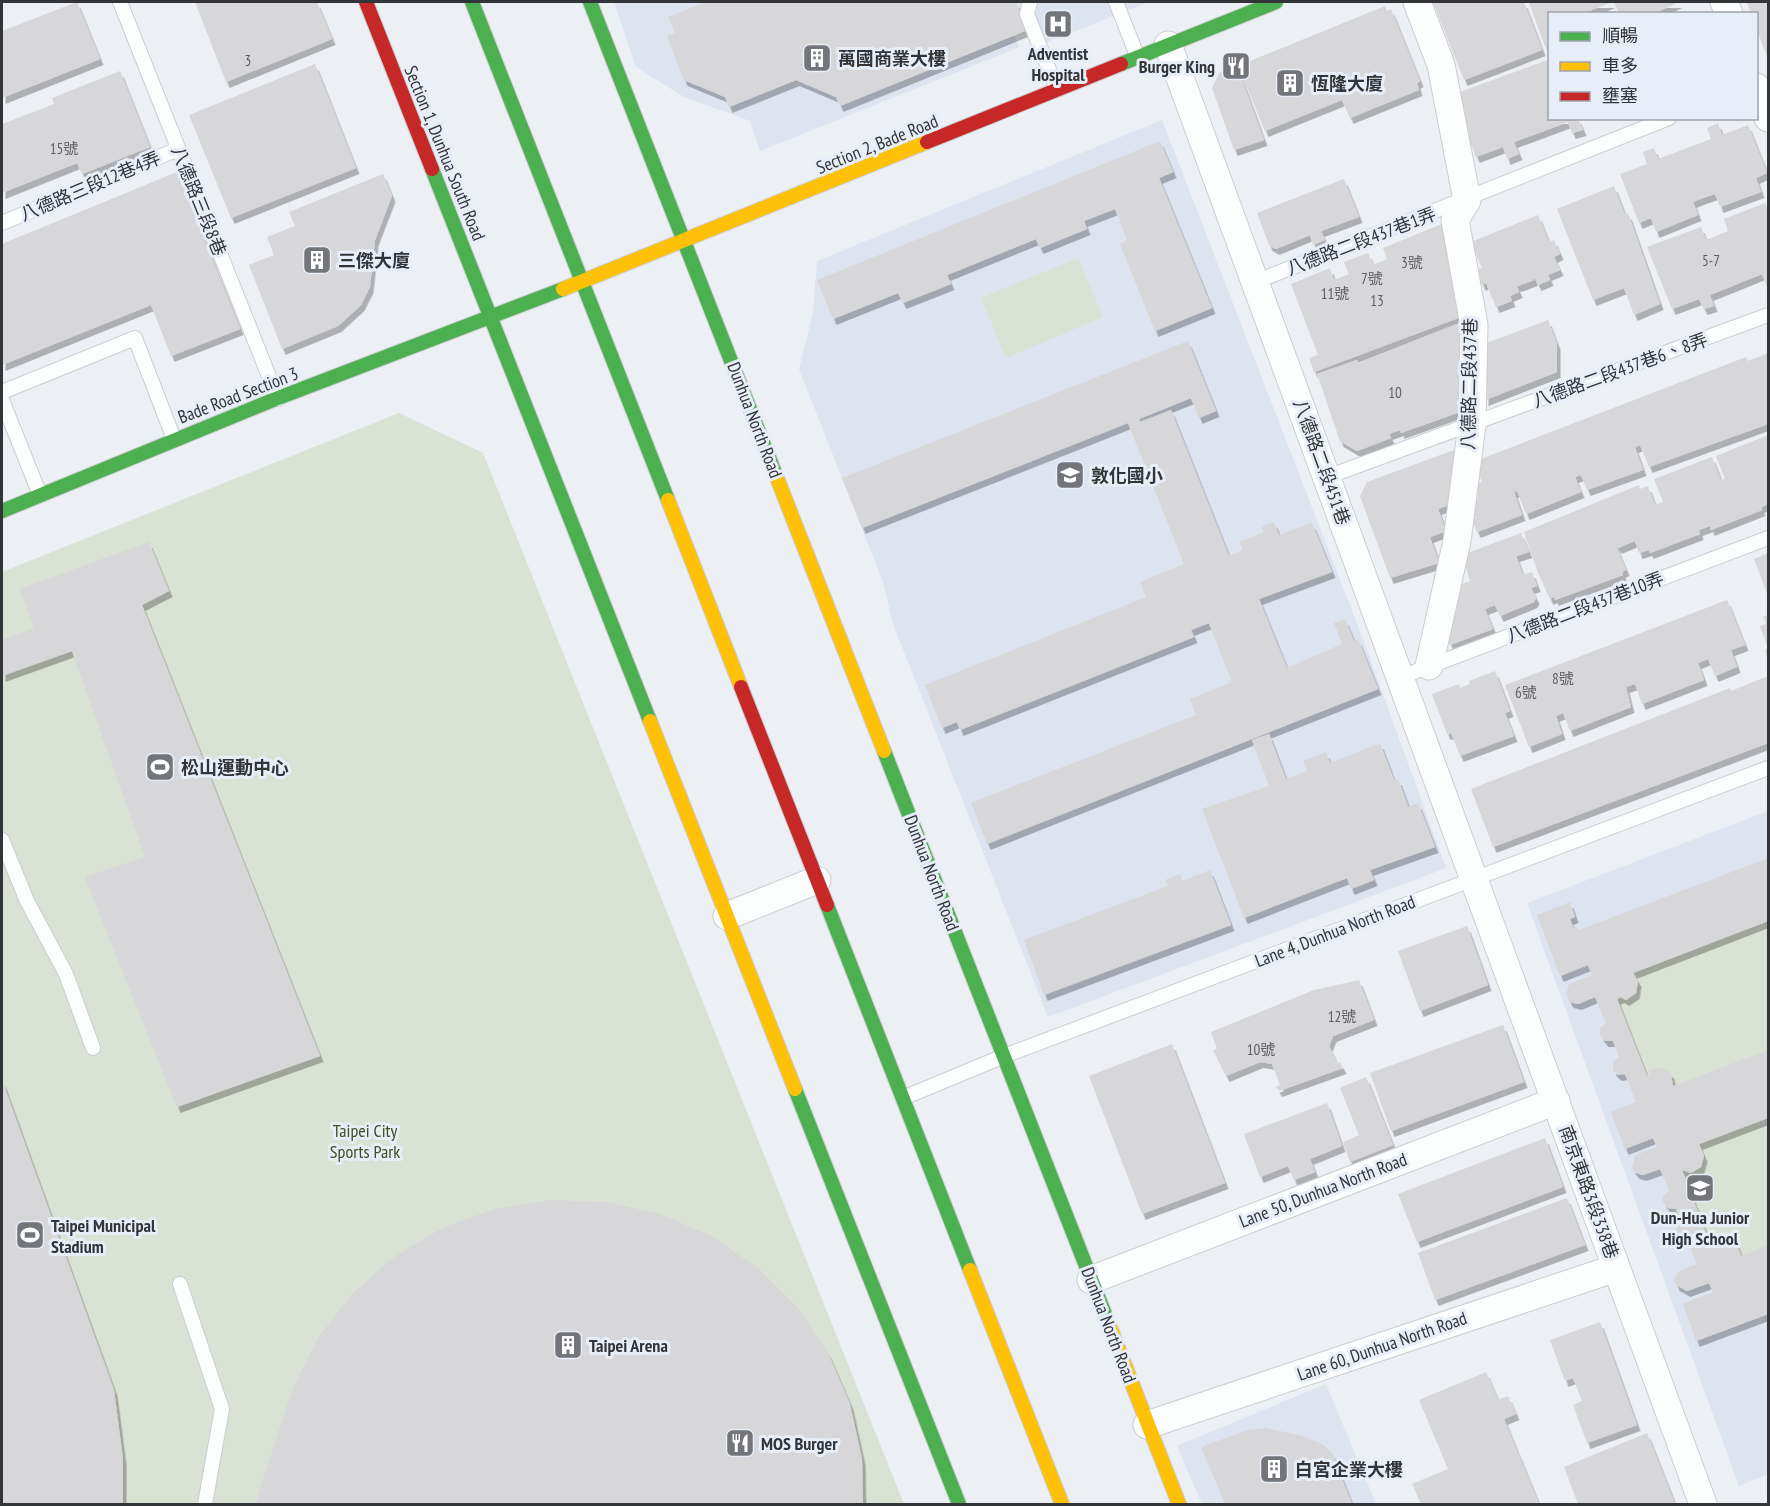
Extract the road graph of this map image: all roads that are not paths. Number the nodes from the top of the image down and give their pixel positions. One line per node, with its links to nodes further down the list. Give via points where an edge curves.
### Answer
1 (120, 2): 15 (lane, 八德路三段8巷)
2 (366, 2): 22 (main road, Section 1, Dunhua South Road)
3 (472, 2): 19 (main road)
4 (590, 2): 18 (main road)
5 (1116, 2): 10 (lane)
6 (1276, 2): 9 (main road, Section 2, Bade Road)
7 (1417, 2): 16 (street, via 1441,65)
8 (1026, 6): 11 (lane)
9 (1168, 45): 10 (main road, Section 2, Bade Road); 20 (street, 八德路二段451巷)
10 (1138, 58): 11 (main road, Section 2, Bade Road)
11 (1057, 90): 18 (main road, Section 2, Bade Road)
12 (1758, 92): 13 (street)
13 (1768, 118)
14 (1664, 120): 16 (lane, 八德路二段437巷1弄)
15 (178, 149): 17 (lane, 八德路三段12巷4弄); 24 (lane, 八德路三段8巷)
16 (1467, 200): 20 (lane, 八德路二段437巷1弄); 26 (street, 八德路二段437巷, via 1455,220 1474,325)
17 (2, 224)
18 (685, 241): 19 (main road, Section 2, Bade Road); 40 (main road, Dunhua North Road)
19 (581, 282): 22 (main road, Section 2, Bade Road); 37 (main road)
20 (1255, 282): 28 (street, 八德路二段451巷)
21 (1768, 315): 26 (lane, 八德路二段437巷6、8弄)
22 (490, 318): 24 (main road, Bade Road Section 3); 38 (main road)
23 (2, 392): 27 (lane, via 135,338)
24 (278, 399): 27 (main road, Bade Road Section 3)
25 (2, 400): 29 (lane)
26 (1472, 425): 28 (lane, 八德路二段437巷6、8弄); 32 (street, 八德路二段437巷, via 1457,541)
27 (174, 439): 29 (main road, Bade Road Section 3)
28 (1328, 477): 33 (street, 八德路二段451巷)
29 (40, 496): 30 (main road, Bade Road Section 3)
30 (2, 511)
31 (1768, 538): 32 (lane, 八德路二段437巷10弄)
32 (1429, 666): 33 (lane, 八德路二段437巷10弄)
33 (1401, 677): 36 (street, 八德路二段451巷)
34 (1768, 768): 36 (lane, Lane 4, Dunhua North Road)
35 (2, 840): 39 (lane, via 27,901 66,974)
36 (1475, 879): 40 (lane, Lane 4, Dunhua North Road); 42 (street, 南京東路3段338巷)
37 (817, 880): 38 (street); 41 (main road)
38 (727, 916): 48 (main road)
39 (93, 1048)
40 (1004, 1056): 41 (lane, Lane 4, Dunhua North Road); 44 (main road, Dunhua North Road)
41 (903, 1098): 49 (main road)
42 (1556, 1101): 43 (street, 南京東路3段338巷); 44 (street, Lane 50, Dunhua North Road)
43 (1616, 1268): 46 (street, Lane 60, Dunhua North Road); 51 (street, 南京東路3段338巷)
44 (1091, 1280): 46 (main road, Dunhua North Road)
45 (180, 1284): 47 (lane, via 222,1408)
46 (1148, 1425): 50 (main road, Dunhua North Road)
47 (205, 1504)
48 (959, 1504)
49 (1062, 1504)
50 (1179, 1504)
51 (1703, 1504)

